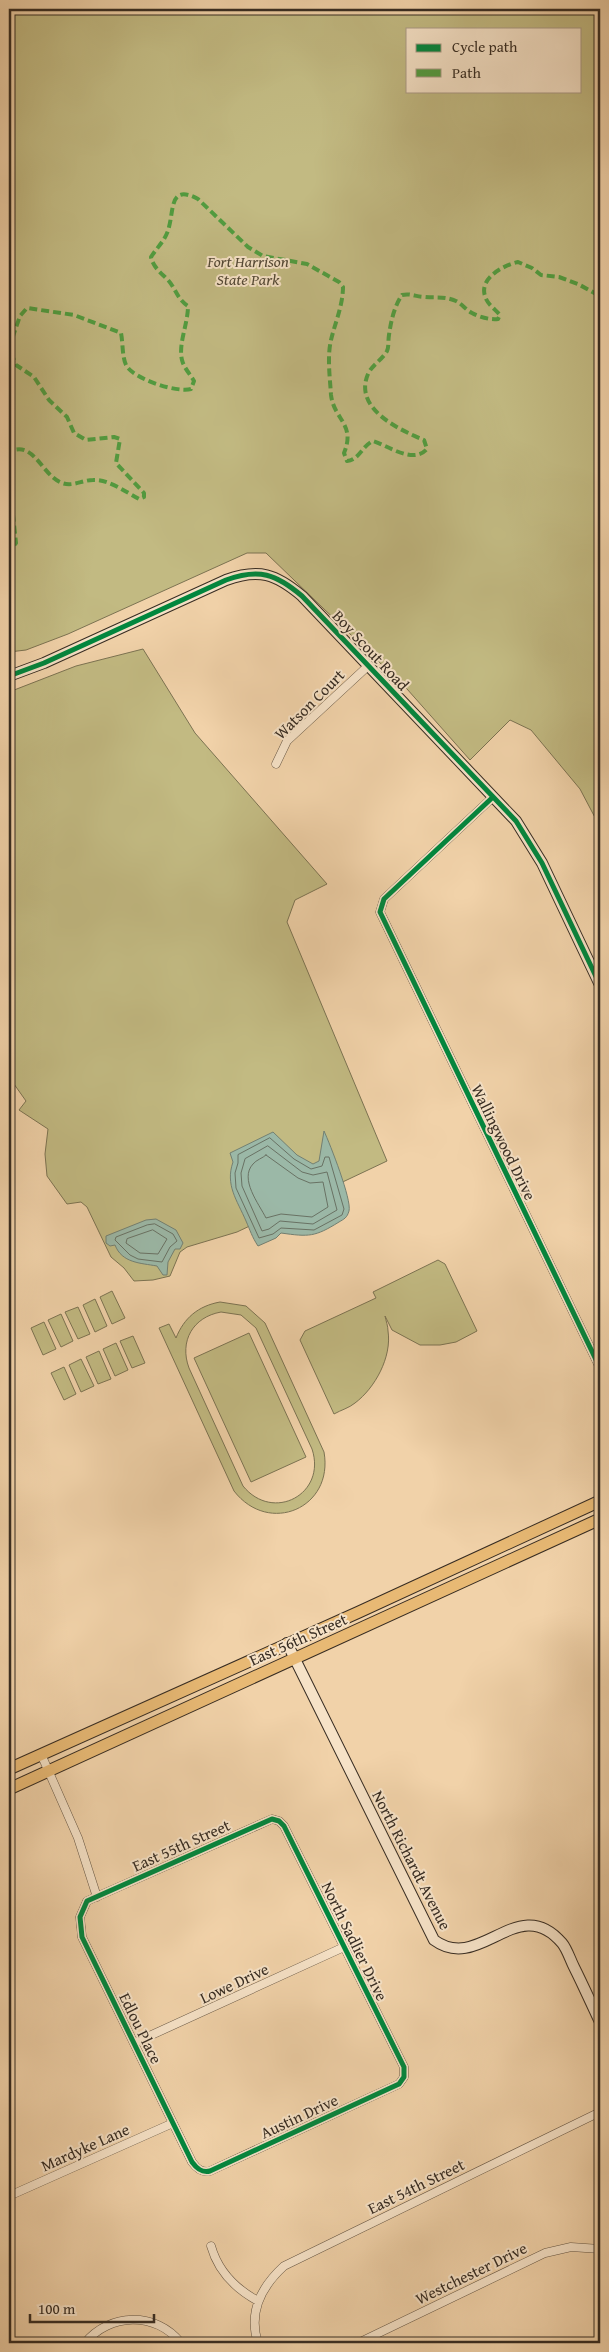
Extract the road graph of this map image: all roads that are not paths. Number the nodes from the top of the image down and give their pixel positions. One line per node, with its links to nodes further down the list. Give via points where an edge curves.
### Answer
1 (368, 666): 2 (street, Boy Scout Road, via 302,596 276,577 255,574 226,580); 3 (street, Watson Court, via 287,741); 4 (street, Boy Scout Road)
2 (9, 676)
3 (276, 764)
4 (493, 797): 5 (street, Boy Scout Road, via 519,826 542,863); 6 (street, Wallingwood Drive, via 384,899 380,912)
5 (600, 985)
6 (600, 1368)
7 (600, 1501): 9 (main road, East 56th Street)
8 (600, 1519): 10 (main road, East 56th Street)
9 (535, 1530): 10 (street); 11 (main road, East 56th Street)
10 (542, 1546): 12 (main road, East 56th Street)
11 (287, 1643): 12 (street, North Richardt Avenue); 13 (main road, East 56th Street)
12 (296, 1657): 15 (main road, East 56th Street); 20 (street, North Richardt Avenue, via 434,1940 450,1948 470,1949 518,1926 534,1925 545,1929 563,1944)
13 (41, 1754): 14 (main road, East 56th Street); 15 (street)
14 (9, 1769)
15 (48, 1771): 16 (main road, East 56th Street); 18 (street, via 78,1838)
16 (9, 1789)
17 (276, 1820): 18 (street, East 55th Street, via 265,1821); 19 (street, North Sadlier Drive, via 284,1826)
18 (97, 1897): 21 (street, Edlou Place, via 87,1902 81,1912 81,1935)
19 (344, 1947): 21 (street, Lowe Drive); 22 (street, North Sadlier Drive, via 404,2067)
20 (600, 2022)
21 (134, 2043): 24 (street, Edlou Place)
22 (404, 2077): 25 (street, Austin Drive, via 390,2088 210,2171)
23 (600, 2112): 29 (street, East 54th Street, via 287,2264 272,2277)
24 (173, 2123): 25 (street, Edlou Place, via 192,2162); 26 (street, Mardyke Lane)
25 (202, 2171)
26 (9, 2196)
27 (211, 2246): 29 (street, via 218,2264 230,2280)
28 (600, 2250): 34 (street, Westchester Drive, via 571,2247 545,2253)
29 (258, 2301): 33 (street, via 255,2324)
30 (600, 2339): 35 (street)
31 (85, 2343): 32 (street, via 102,2327 127,2320 161,2327)
32 (180, 2343)
33 (258, 2343)
34 (358, 2343)
35 (592, 2343)

